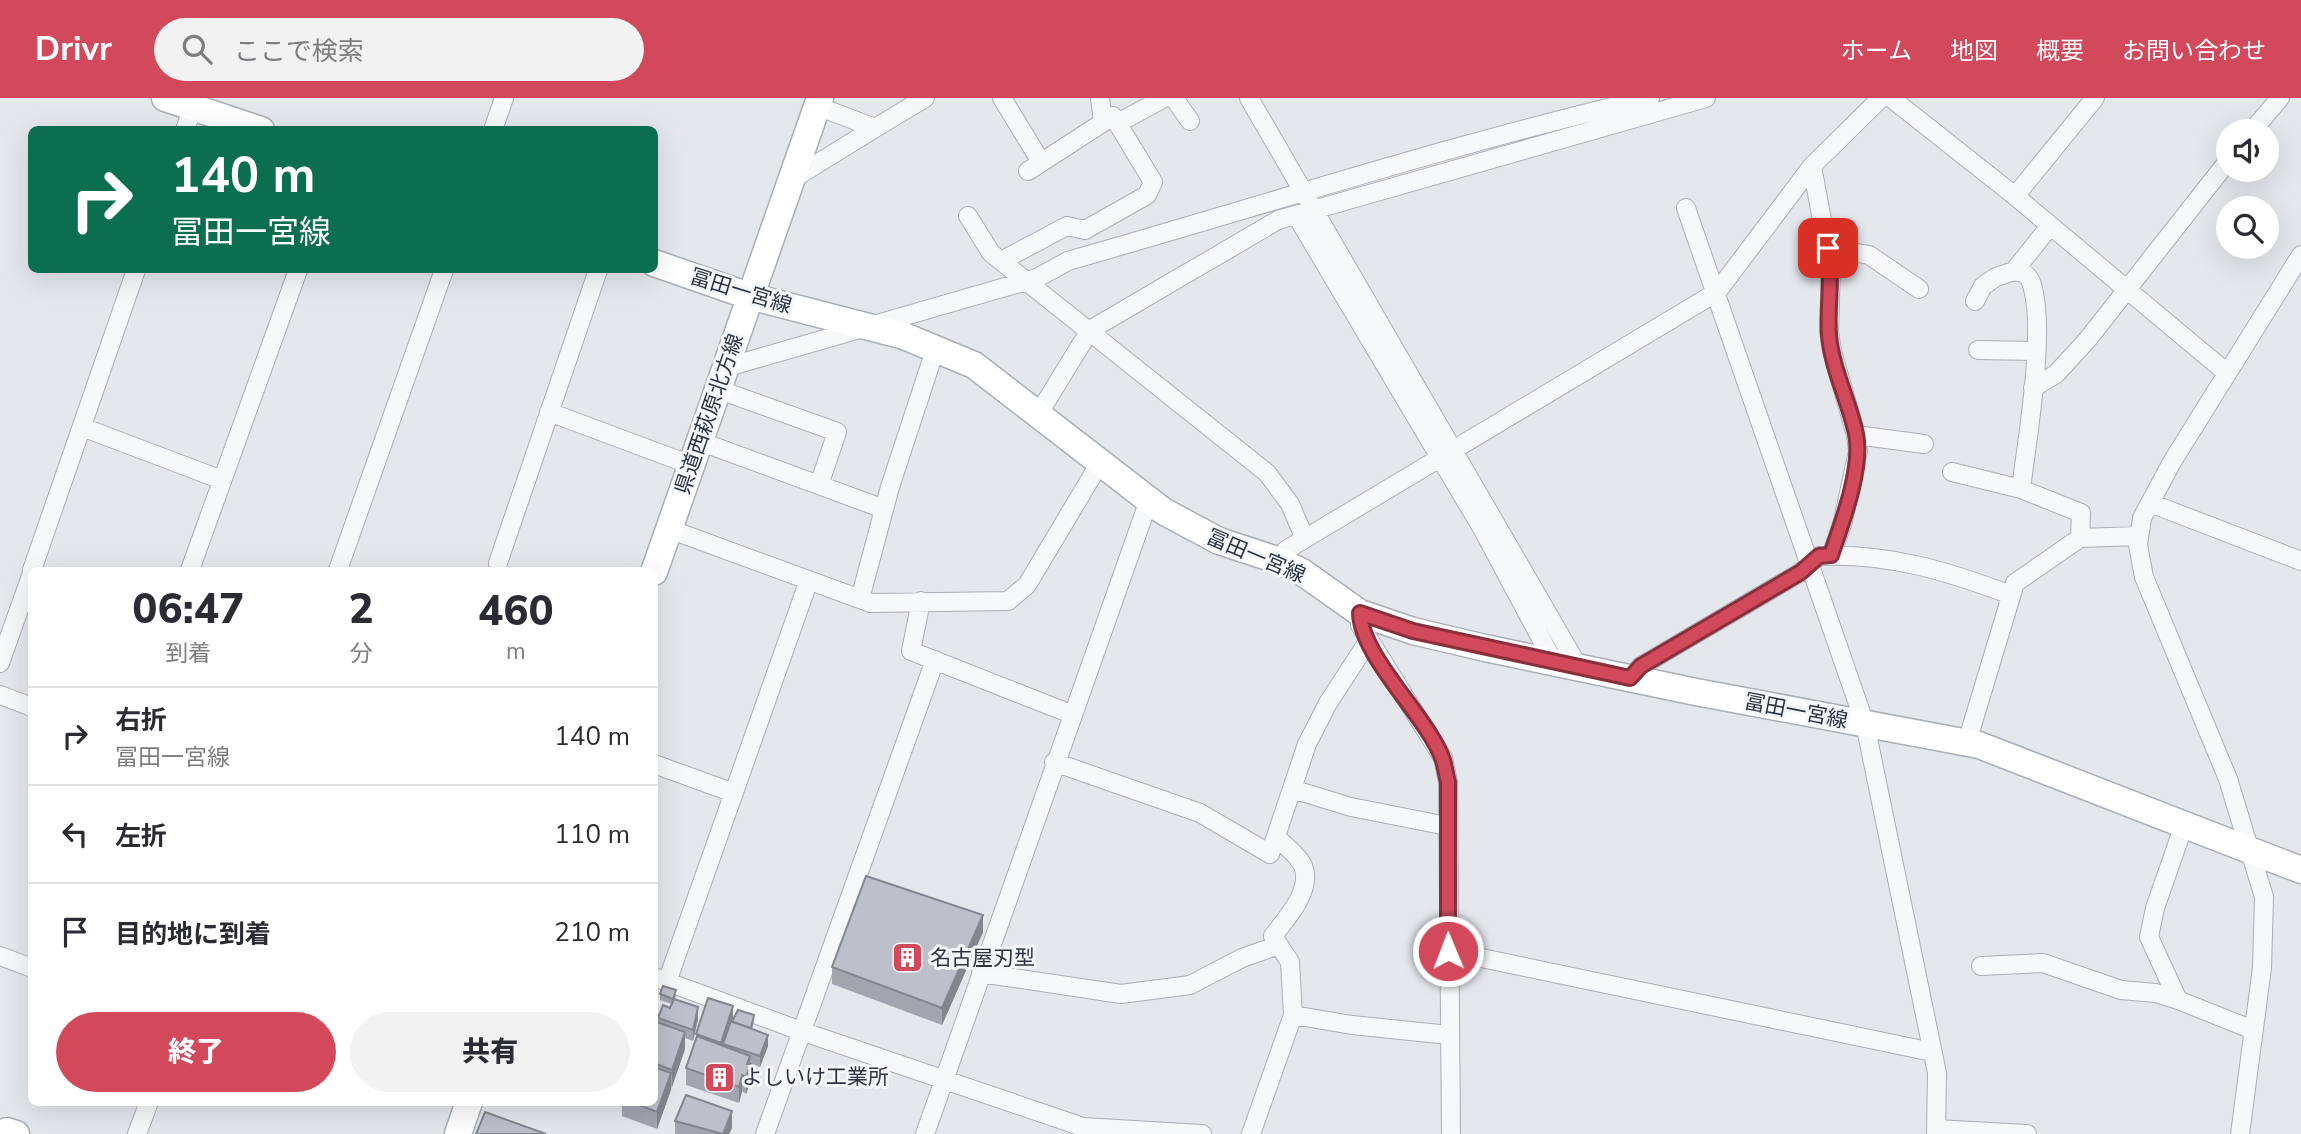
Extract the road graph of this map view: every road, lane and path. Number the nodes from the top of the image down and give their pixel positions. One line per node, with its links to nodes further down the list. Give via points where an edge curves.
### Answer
1 (165, 98): 16 (main road)
2 (504, 98): 21 (street)
3 (925, 98): 22 (street)
4 (1002, 98): 19 (street, via 1035,166)
5 (1100, 98): 19 (street)
6 (1164, 98): 19 (street)
7 (1174, 98): 18 (street)
8 (1249, 98): 26 (street)
9 (1650, 98): 26 (street, via 1543,122)
10 (1706, 98): 29 (street)
11 (1881, 98): 23 (street)
12 (2095, 98): 27 (street)
13 (2280, 98): 17 (street)
14 (1898, 100): 27 (street)
15 (819, 102): 22 (street); 25 (main road, 県道西萩原北方線)
16 (191, 111): 20 (main road)
17 (2262, 119)
18 (1190, 121)
19 (1110, 122): 35 (street, via 1153,182 1147,195 1085,230 1066,226)
20 (246, 126)
21 (494, 126)
22 (875, 128): 25 (street)
23 (1812, 166): 33 (street); 45 (street)
24 (2216, 176): 44 (street)
25 (791, 180): 46 (main road, 県道西萩原北方線)
26 (1304, 191): 29 (street); 42 (street, via 1068,261)
27 (2015, 196): 32 (street)
28 (1686, 208): 45 (street)
29 (1315, 209): 30 (street); 62 (street)
30 (1296, 215): 49 (street, via 1278,220); 62 (street)
31 (968, 216): 35 (street)
32 (2050, 226): 37 (street); 44 (street)
33 (1828, 248): 43 (street, via 1870,255); 59 (street, via 1829,332)
34 (2301, 256): 53 (street)
35 (1001, 261): 42 (street)
36 (658, 265): 46 (main road, 冨田一宮線)
37 (2014, 271): 47 (street, via 1983,286); 52 (street, via 2031,281)
38 (135, 273): 58 (street)
39 (297, 273): 65 (street)
40 (443, 273): 82 (street)
41 (597, 273): 56 (street)
42 (1026, 281): 48 (street); 49 (street)
43 (1919, 289)
44 (2125, 290): 53 (street); 55 (street, via 2056,373)
45 (1717, 292): 62 (street); 78 (street)
46 (749, 296): 48 (main road, 冨田一宮線); 54 (main road, 県道西萩原北方線)
47 (1975, 301)
48 (867, 326): 50 (main road, 冨田一宮線); 54 (street)
49 (1090, 330): 57 (street); 74 (street, via 1267,473 1290,504)
50 (936, 347): 57 (main road, 冨田一宮線, via 994,377); 70 (street)
51 (1978, 350): 52 (street)
52 (2035, 351): 55 (street)
53 (2227, 373): 69 (street)
54 (721, 378): 61 (main road, 県道西萩原北方線); 66 (street, via 837,432)
55 (2033, 388): 67 (street)
56 (550, 412): 61 (street); 79 (street)
57 (1039, 412): 63 (main road, 冨田一宮線)
58 (82, 427): 65 (street); 80 (street)
59 (1856, 435): 60 (street); 75 (street, via 1858,451)
60 (1924, 444)
61 (695, 453): 66 (street); 71 (main road, 県道西萩原北方線)
62 (1445, 454): 74 (street); 93 (street); 93 (street, via 1483,530)
63 (1101, 461): 68 (main road, 冨田一宮線); 88 (street, via 1027,585 1008,601)
64 (1951, 472): 67 (street)
65 (222, 480): 81 (street)
66 (819, 485): 70 (street)
67 (2021, 489): 73 (street, via 2081,513)
68 (1149, 500): 76 (main road, 冨田一宮線, via 1219,541); 97 (street)
69 (2150, 503): 72 (street); 77 (street)
70 (884, 509): 87 (street)
71 (669, 528): 83 (main road, 県道西萩原北方線); 84 (street)
72 (2139, 536): 73 (street); 107 (street, via 2144,577 2228,779)
73 (2080, 538): 86 (street, via 2014,583)
74 (1305, 539): 76 (street, via 1286,550)
75 (1831, 555): 78 (street); 86 (street, via 1942,569)
76 (1280, 561): 89 (main road, 冨田一宮線)
77 (2301, 561)
78 (1810, 563): 94 (street, via 1641,666); 98 (street)
79 (498, 564)
80 (34, 567)
81 (191, 567)
82 (339, 567)
83 (656, 567)
84 (809, 580): 87 (street); 103 (street)
85 (28, 583): 92 (street)
86 (2011, 595): 99 (street)
87 (860, 599): 88 (street, via 871,603)
88 (921, 601): 91 (street, via 911,651)
89 (1360, 613): 90 (street, via 1360,625); 93 (main road, 冨田一宮線, via 1413,631)
90 (1369, 640): 102 (street, via 1328,703 1307,744); 105 (street, via 1443,758 1448,782)
91 (935, 660): 97 (street); 119 (street)
92 (0, 663)
93 (1566, 664): 94 (main road, 冨田一宮線)
94 (1630, 678): 98 (main road, 冨田一宮線)
95 (0, 695): 96 (street)
96 (28, 706)
97 (1071, 714): 100 (street)
98 (1865, 724): 99 (main road, 冨田一宮線); 121 (street)
99 (1967, 743): 104 (main road, 冨田一宮線)
100 (1054, 762): 106 (street, via 1200,813 1270,854); 114 (street)
101 (658, 765): 103 (street)
102 (1292, 789): 105 (street, via 1351,807); 106 (street)
103 (734, 793): 115 (street)
104 (2184, 825): 107 (main road, 冨田一宮線); 116 (street, via 2155,908 2150,937)
105 (1447, 826): 110 (street)
106 (1276, 837): 109 (street, via 1303,866 1305,886 1273,936)
107 (2253, 852): 108 (main road, 冨田一宮線); 118 (street, via 2265,916)
108 (2301, 870)
109 (1279, 945): 114 (street, via 1190,985 1121,994); 117 (street, via 1290,962)
110 (1448, 951): 120 (street); 121 (street)
111 (0, 956): 112 (street)
112 (28, 966)
113 (1981, 966): 116 (street, via 2043,963 2120,990)
114 (981, 973): 122 (street)
115 (661, 979): 119 (street)
116 (2178, 1000): 118 (street)
117 (1293, 1015): 120 (street); 134 (street)
118 (2253, 1030): 137 (street)
119 (801, 1031): 122 (street); 131 (street)
120 (1450, 1035): 135 (street)
121 (1932, 1052): 125 (street, via 1937,1073)
122 (944, 1079): 126 (street, via 1083,1127); 132 (street)
123 (148, 1106): 129 (street)
124 (468, 1106): 130 (main road)
125 (1936, 1131): 136 (street)
126 (1130, 1132): 133 (street)
127 (6, 1134): 128 (main road)
128 (16, 1134)
129 (137, 1134)
130 (458, 1134)
131 (765, 1134)
132 (925, 1134)
133 (1202, 1134)
134 (1251, 1134)
135 (1451, 1134)
136 (2027, 1134)
137 (2240, 1134)

